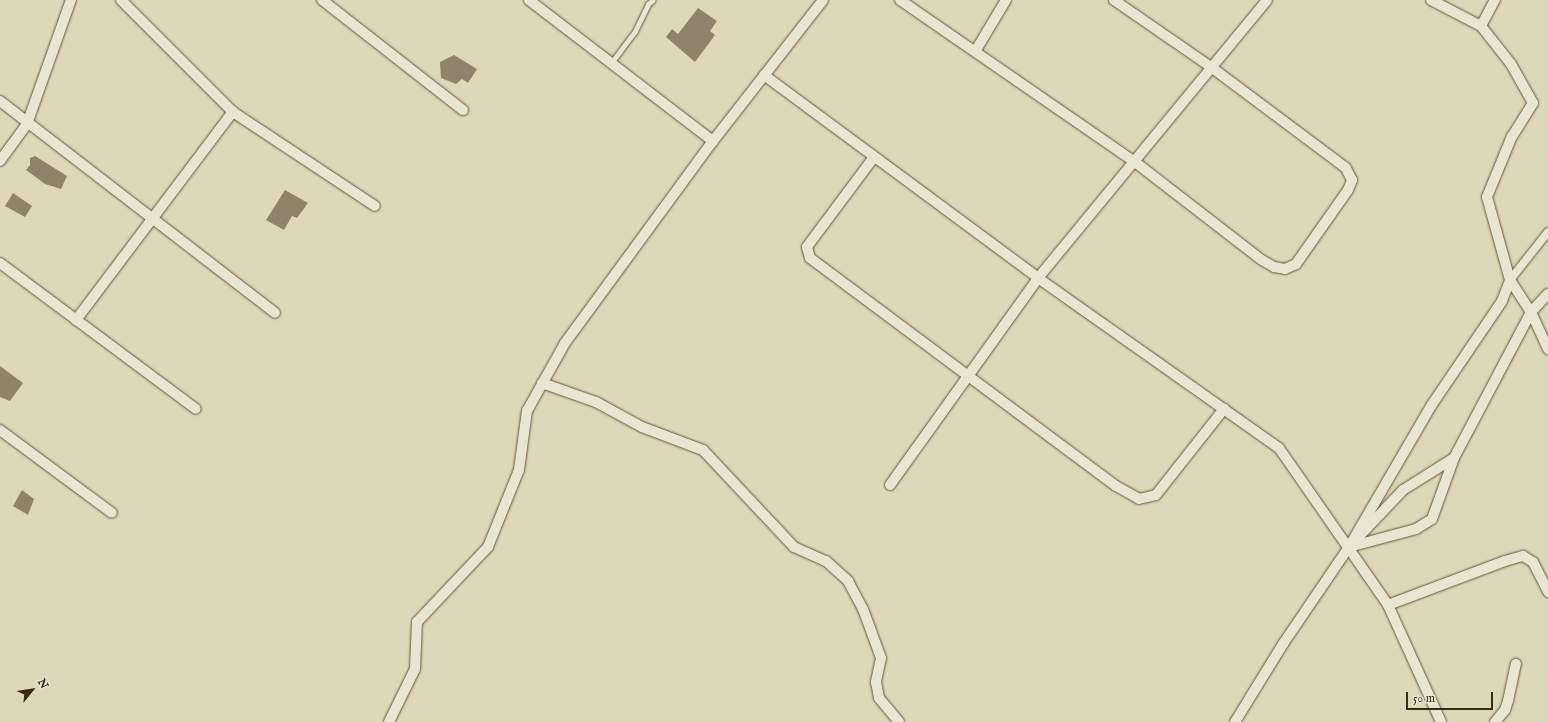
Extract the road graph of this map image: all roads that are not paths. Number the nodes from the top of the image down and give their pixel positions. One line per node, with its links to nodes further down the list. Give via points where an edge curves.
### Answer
1 (71, 0): 21 (street)
2 (121, 0): 20 (street)
3 (322, 0): 19 (street)
4 (529, 0): 15 (street)
5 (653, 0): 15 (lane)
6 (823, 0): 17 (street)
7 (900, 0): 14 (street)
8 (1006, 0): 14 (street)
9 (1114, 0): 16 (street)
10 (1267, 0): 16 (street)
11 (1431, 0): 13 (street)
12 (1495, 0): 13 (street)
13 (1481, 26): 31 (street, via 1512,64 1532,103 1512,136 1487,197)
14 (976, 50): 25 (street)
15 (611, 63): 22 (street)
16 (1211, 67): 25 (street); 25 (street, via 1346,168 1352,180 1348,190 1296,264 1285,270 1262,260)
17 (764, 75): 22 (street); 23 (street)
18 (0, 101): 21 (street)
19 (463, 110)
20 (233, 112): 26 (street); 27 (street)
21 (27, 124): 24 (street); 27 (street)
22 (712, 141): 38 (street, via 565,343)
23 (874, 157): 30 (street); 37 (street, via 807,247 810,258)
24 (0, 160)
25 (1135, 162): 30 (street)
26 (375, 206)
27 (153, 220): 34 (street); 35 (street)
28 (1548, 232): 31 (street)
29 (0, 264): 35 (street)
30 (1038, 278): 37 (street); 40 (street)
31 (1510, 280): 33 (street); 45 (street, via 1502,301 1431,406)
32 (1548, 294): 33 (street)
33 (1531, 312): 36 (street); 42 (street)
34 (275, 313)
35 (76, 320): 39 (street)
36 (1548, 349)
37 (969, 378): 40 (street, via 1116,486 1139,500 1156,496); 43 (street)
38 (542, 383): 49 (street, via 527,411 519,470 488,547 417,622 415,669); 50 (street, via 596,402 642,427 703,450 794,547 826,561 848,581 863,609 881,658 876,682 879,698)
39 (196, 409)
40 (1224, 409): 45 (street, via 1279,448)
41 (0, 430): 44 (street)
42 (1454, 458): 45 (street, via 1403,490); 45 (street, via 1432,519 1416,529)
43 (890, 485)
44 (112, 513)
45 (1349, 547): 47 (street); 51 (street, via 1283,644)
46 (1548, 592): 47 (street, via 1533,562 1523,556)
47 (1388, 605): 52 (street)
48 (1516, 664): 53 (street, via 1507,706)
49 (389, 722)
50 (899, 722)
51 (1235, 722)
52 (1441, 722)
53 (1495, 722)

